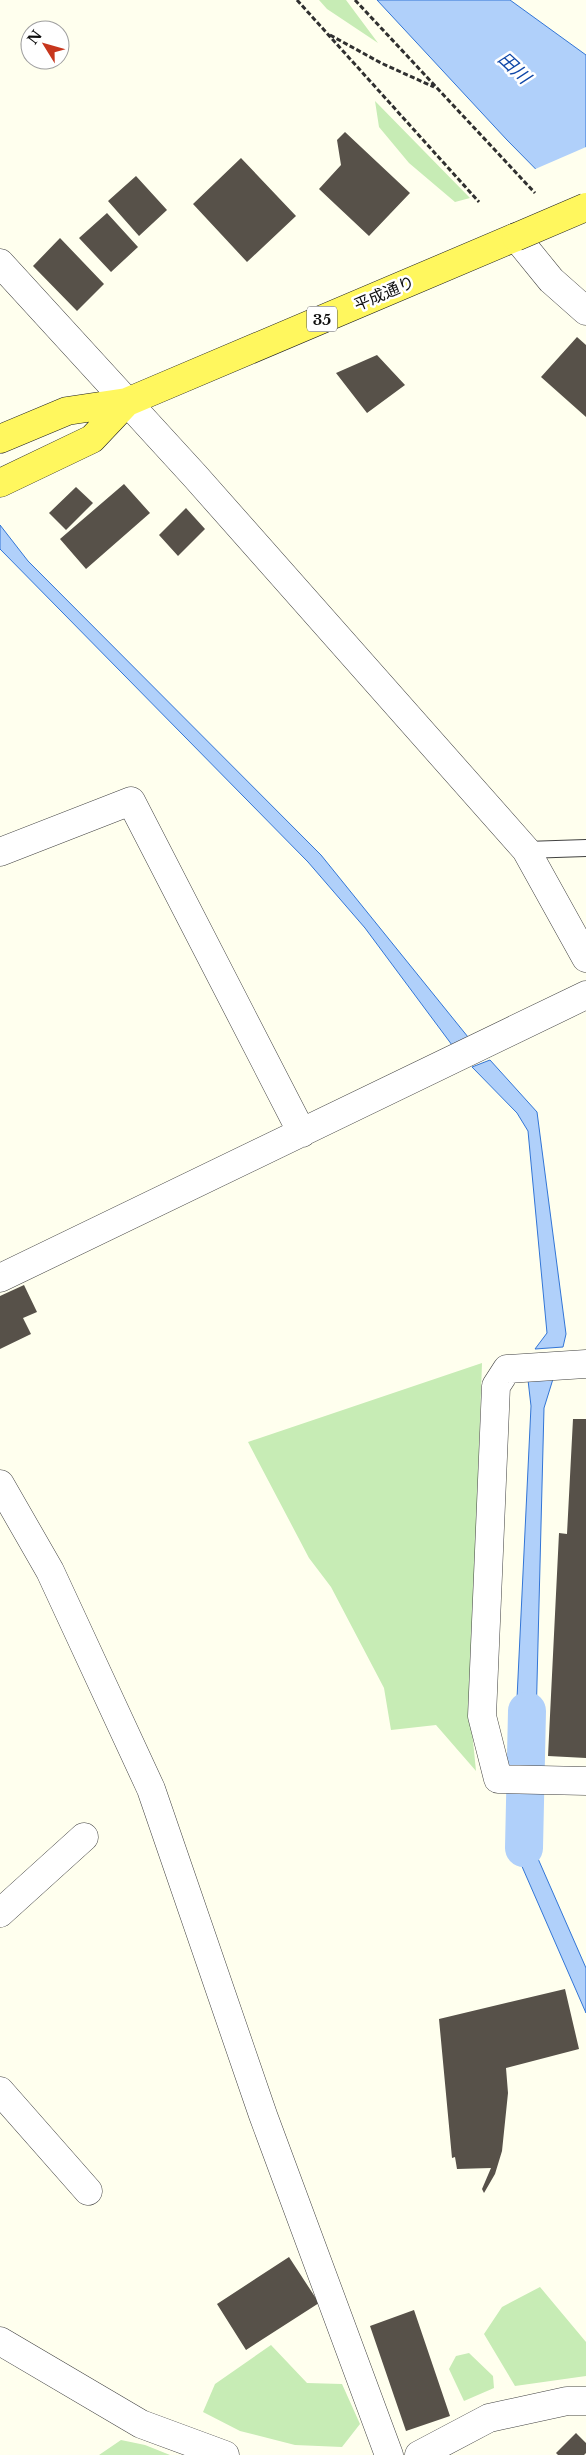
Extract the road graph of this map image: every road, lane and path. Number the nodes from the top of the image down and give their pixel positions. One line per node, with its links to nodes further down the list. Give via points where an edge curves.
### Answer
1 (297, 0): 3 (path)
2 (355, 0): 4 (path)
3 (327, 33): 4 (path); 6 (path)
4 (437, 88): 5 (path)
5 (538, 196)
6 (479, 202)
7 (586, 207): 8 (main road, 平成通り / 35, bridge)
8 (516, 237): 10 (street, via 551,280); 11 (main road, 平成通り / 35)
9 (0, 263): 11 (street)
10 (586, 311)
11 (127, 402): 12 (main road, 平成通り / 35, via 67,411); 13 (main road, 平成通り / 35, via 92,439); 15 (street)
12 (0, 439)
13 (0, 483)
14 (586, 848): 15 (lane)
15 (526, 850): 17 (street)
16 (0, 852): 19 (street, via 131,801)
17 (586, 958)
18 (586, 995): 19 (street)
19 (302, 1133): 20 (street)
20 (0, 1278)
21 (586, 1364): 23 (street, via 507,1369 496,1386 482,1716 498,1779)
22 (0, 1484): 31 (street, via 50,1571 151,1789 263,2115)
23 (586, 1781)
24 (84, 1837): 25 (street)
25 (0, 1912)
26 (0, 2091): 27 (street)
27 (88, 2191)
28 (0, 2341): 30 (street, via 141,2424)
29 (586, 2401): 32 (street, via 567,2401 489,2418)
30 (225, 2455)
31 (389, 2455)
32 (419, 2455)

